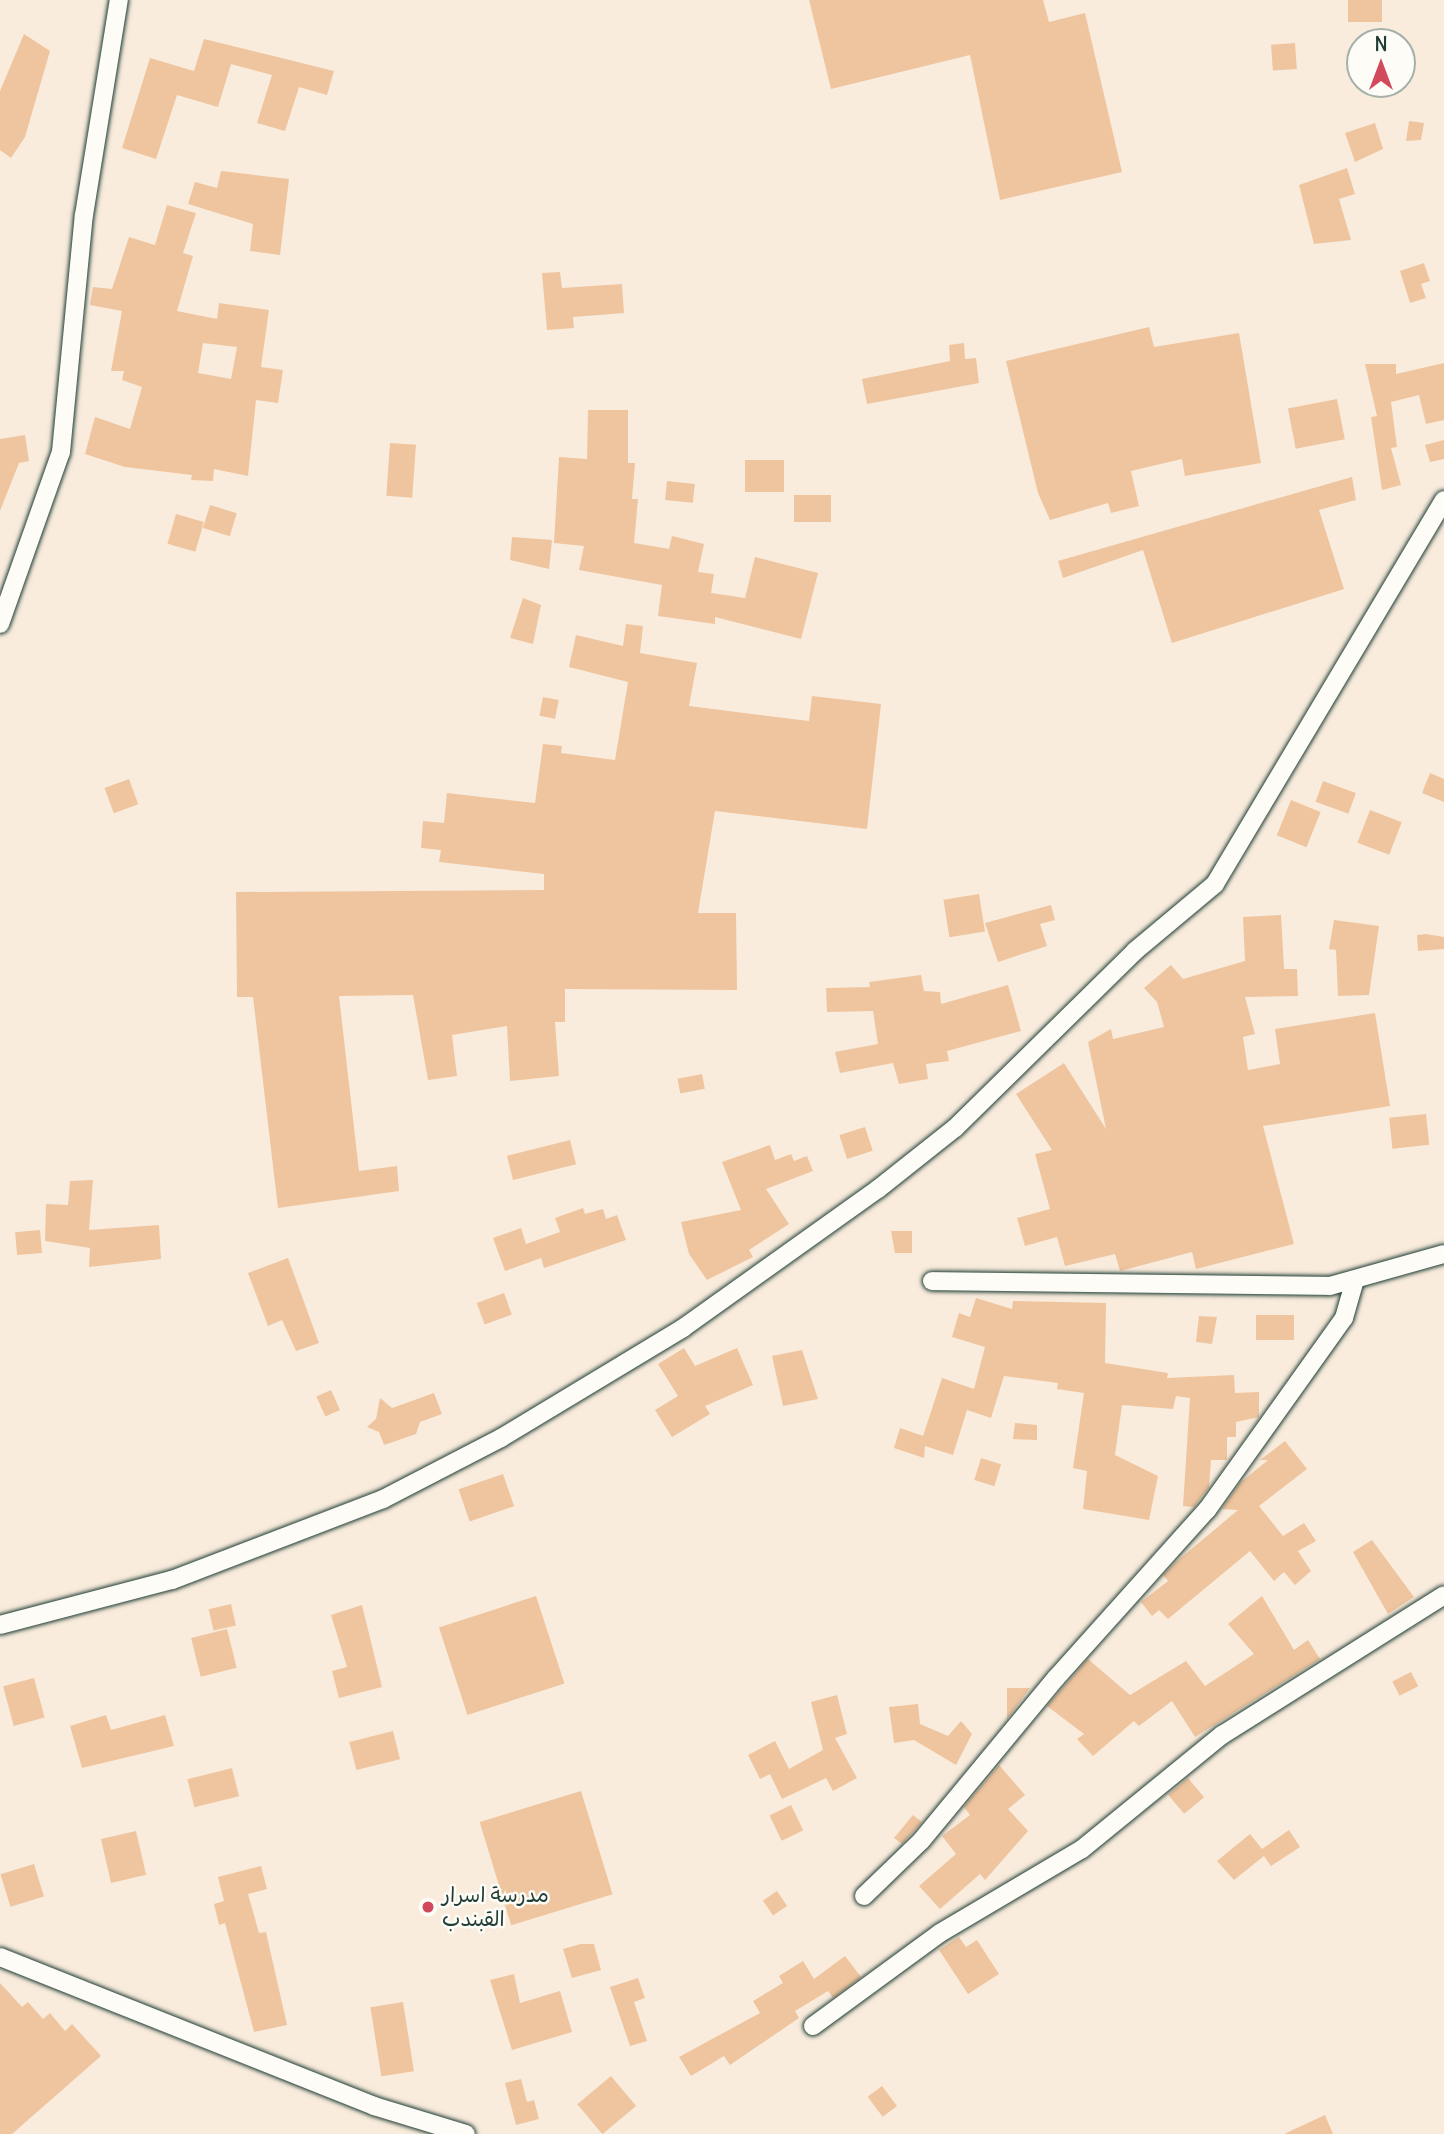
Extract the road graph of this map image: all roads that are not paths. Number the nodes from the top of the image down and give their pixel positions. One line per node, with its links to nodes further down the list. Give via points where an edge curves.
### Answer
1 (119, 0): 3 (street, via 84,215 61,452)
2 (1444, 500): 8 (street, via 1215,884 1135,951 955,1128 878,1189 682,1328 501,1438 383,1499 172,1580)
3 (0, 624)
4 (1444, 1254): 6 (street)
5 (932, 1281): 6 (street)
6 (1354, 1282): 9 (street, via 1344,1318 1207,1510 1056,1678 921,1841)
7 (1444, 1595): 11 (street, via 1222,1735 1082,1849 940,1933)
8 (0, 1625)
9 (864, 1896)
10 (0, 1957): 12 (street, via 374,2106)
11 (813, 2026)
12 (466, 2134)

